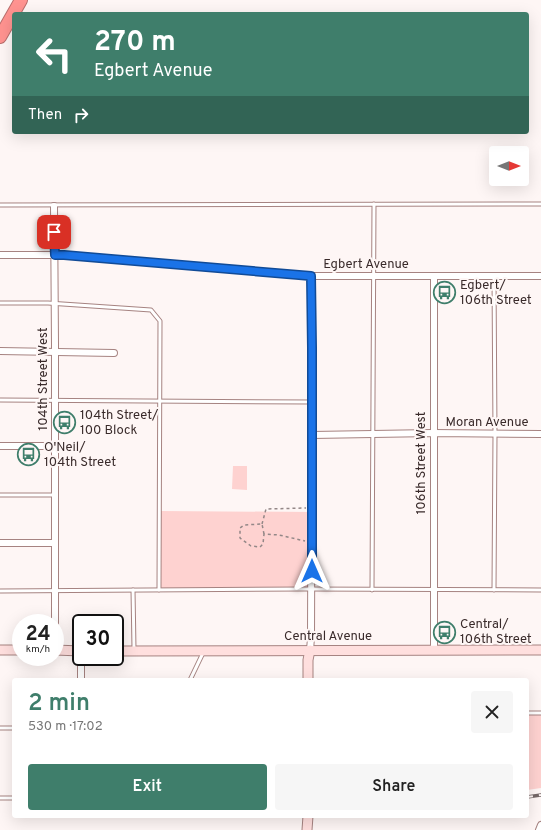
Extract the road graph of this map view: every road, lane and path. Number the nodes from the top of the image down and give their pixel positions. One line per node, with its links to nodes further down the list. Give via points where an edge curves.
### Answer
1 (21, 0): 2 (highway)
2 (14, 12)
3 (12, 16): 4 (highway)
4 (0, 37)
5 (374, 204): 6 (lane); 8 (lane); 12 (lane)
6 (541, 204)
7 (0, 206): 8 (lane)
8 (54, 206): 10 (street, 104th Street West)
9 (0, 255): 10 (street, Egbert Avenue)
10 (55, 255): 11 (street, Egbert Avenue); 17 (street, 104th Street West)
11 (311, 276): 12 (street, Egbert Avenue); 24 (street)
12 (373, 276): 13 (street, Egbert Avenue); 26 (lane)
13 (434, 276): 14 (street, Egbert Avenue); 25 (street, 106th Street West)
14 (494, 276): 15 (street, Egbert Avenue); 27 (lane)
15 (541, 276)
16 (0, 303): 17 (lane)
17 (55, 303): 19 (street, 104th Street West); 23 (lane, via 151,310 160,321)
18 (0, 351): 19 (street)
19 (55, 351): 20 (street); 22 (street, 104th Street West)
20 (114, 353)
21 (0, 400): 22 (lane)
22 (55, 400): 23 (lane); 31 (street, 104th Street West)
23 (160, 402): 24 (lane); 44 (lane)
24 (312, 402): 29 (street)
25 (433, 433): 26 (street, Moran Avenue); 27 (street, Moran Avenue); 46 (street, 106th Street West)
26 (372, 434): 29 (street, Moran Avenue); 45 (lane)
27 (496, 434): 28 (street, Moran Avenue); 47 (lane)
28 (541, 434)
29 (312, 435): 40 (street)
30 (0, 446): 31 (street)
31 (54, 446): 33 (street, 104th Street West)
32 (0, 495): 33 (lane)
33 (54, 495): 38 (street, 104th Street West)
34 (304, 508): 35 (path, via 266,509)
35 (262, 524): 36 (path); 36 (path, via 244,525 240,528 240,538 251,546 260,547)
36 (264, 534): 37 (path)
37 (304, 541)
38 (54, 542): 39 (street); 42 (street, 104th Street West)
39 (0, 543)
40 (311, 589): 44 (lane); 45 (lane); 52 (street)
41 (0, 590): 42 (lane)
42 (54, 590): 43 (lane); 49 (street, 104th Street West)
43 (133, 590): 44 (lane); 56 (lane)
44 (159, 590)
45 (372, 590): 46 (lane)
46 (434, 590): 47 (lane); 53 (street, 106th Street West)
47 (494, 590): 48 (lane)
48 (541, 590)
49 (55, 614)
50 (0, 650): 51 (main road)
51 (12, 650)
52 (310, 650): 53 (main road, Central Avenue); 57 (main road, Central Avenue); 61 (main road)
53 (434, 650): 54 (main road, Central Avenue)
54 (541, 650)
55 (124, 651): 56 (main road, Central Avenue)
56 (134, 651): 57 (main road, Central Avenue)
57 (204, 651): 60 (lane)
58 (82, 666): 59 (street)
59 (81, 678)
60 (191, 678)
61 (308, 678)
62 (529, 713): 63 (lane)
63 (541, 713)
64 (0, 728): 65 (lane)
65 (12, 728)
66 (0, 798): 67 (lane)
67 (12, 798)
68 (308, 818): 70 (main road)
69 (541, 825): 71 (street)
70 (307, 830)
71 (539, 830)

